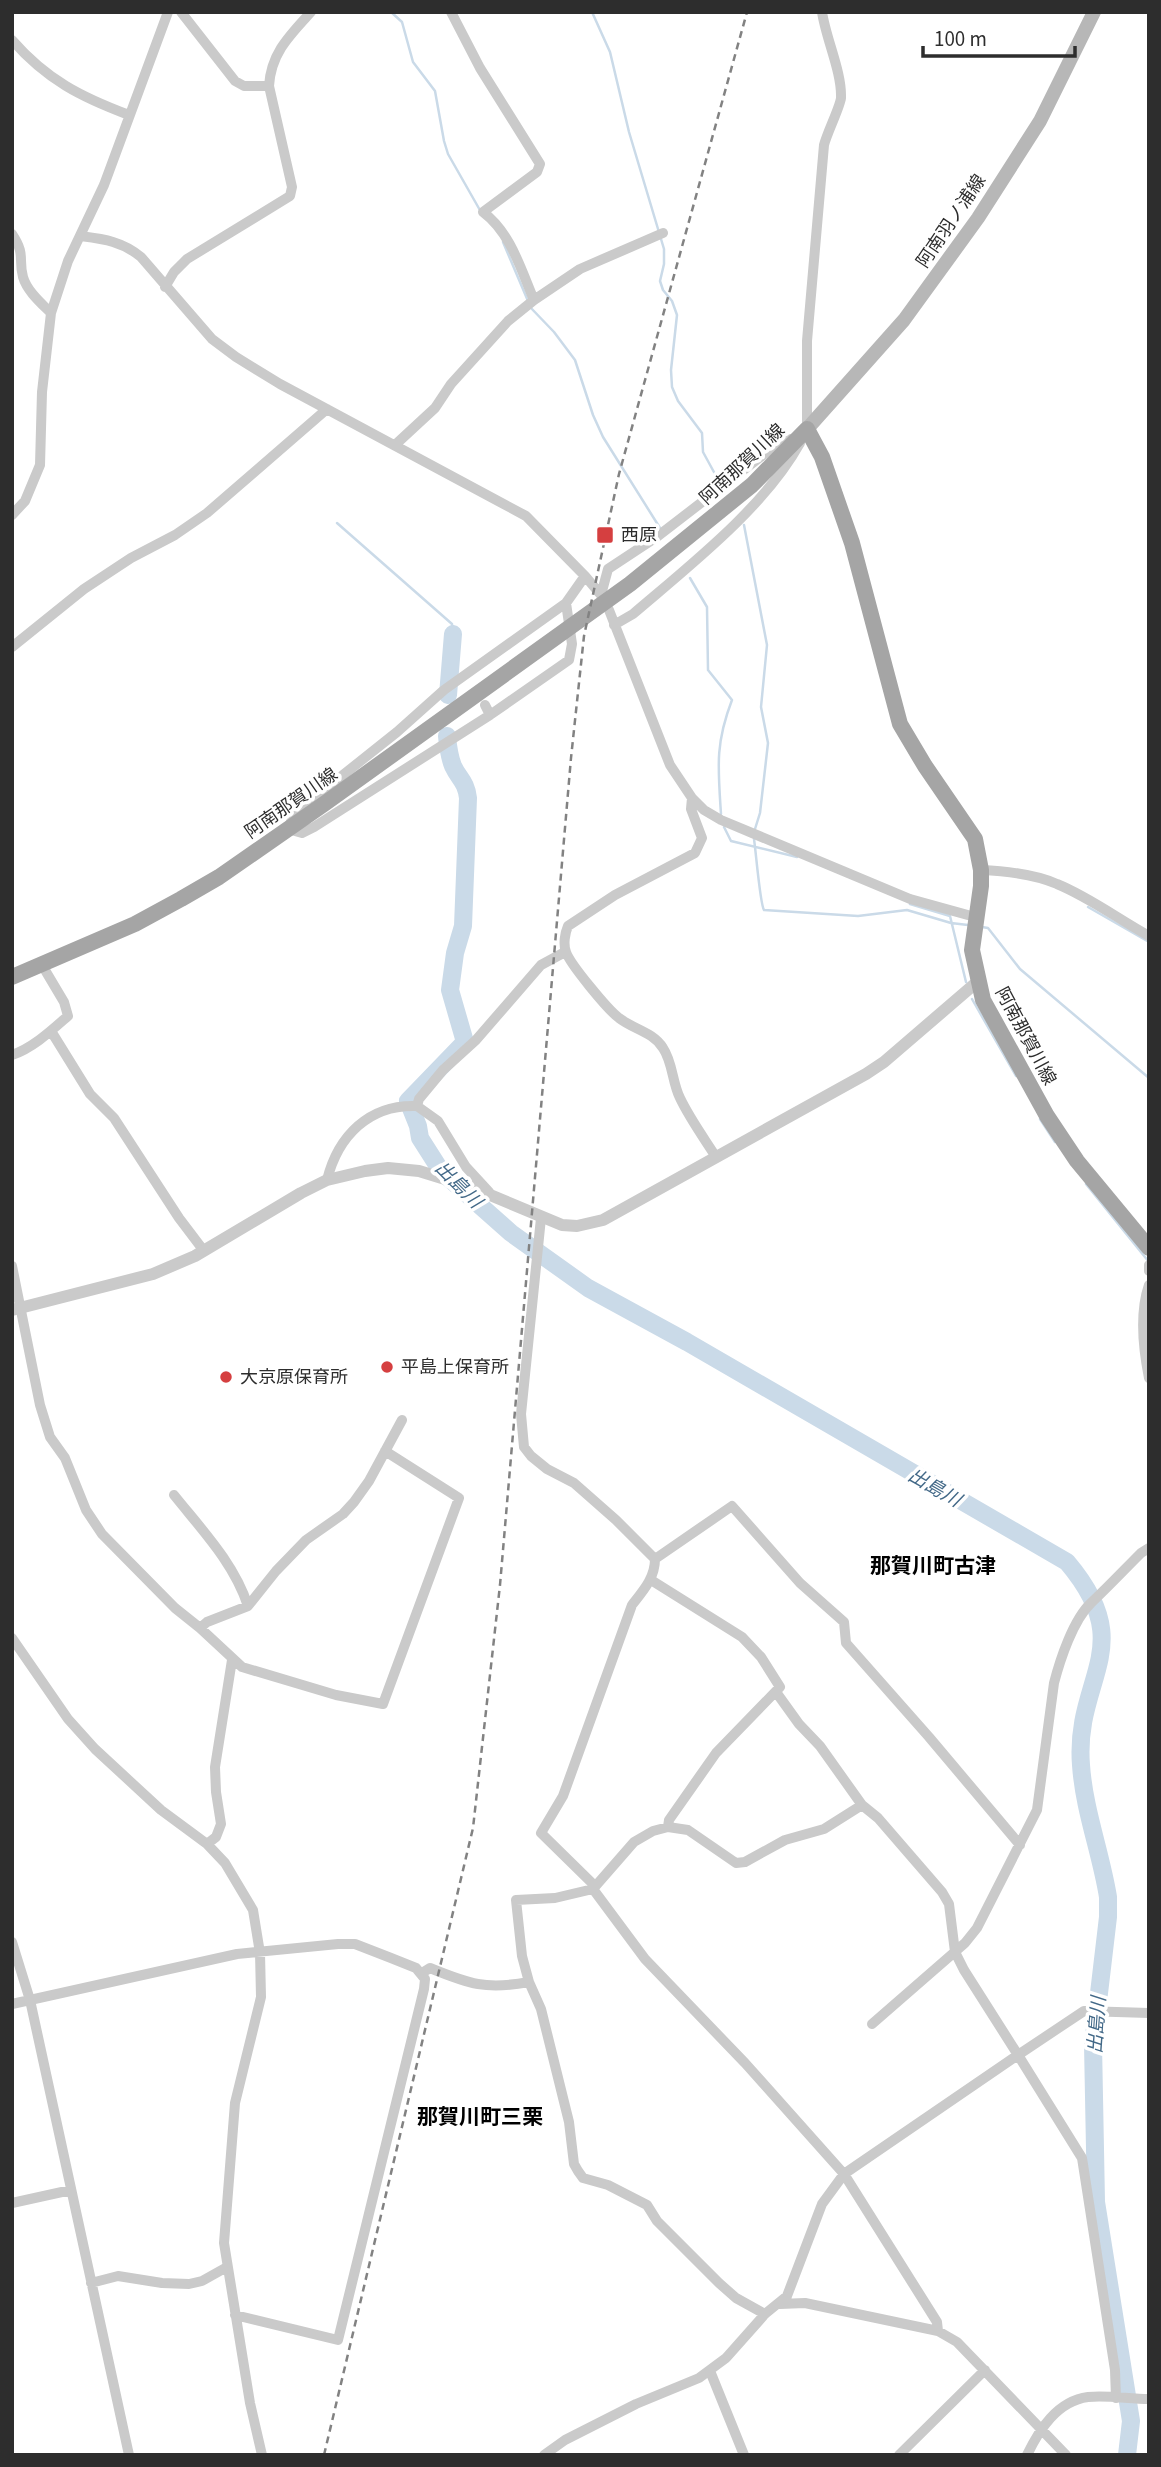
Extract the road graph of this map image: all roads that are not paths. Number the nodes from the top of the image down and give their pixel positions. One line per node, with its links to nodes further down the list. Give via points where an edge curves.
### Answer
1 (167, 12): 9 (street)
2 (181, 12): 8 (street, via 235,80 244,86)
3 (312, 12): 8 (street, via 282,43)
4 (451, 12): 14 (street, via 540,164 537,172 484,212 505,234)
5 (822, 12): 17 (street, via 841,100 824,145 807,341)
6 (1094, 12): 17 (main road, 阿南羽ノ浦線, via 1040,121 978,218 904,320)
7 (12, 40): 9 (street, via 62,86)
8 (269, 86): 13 (street, via 292,187 290,196 187,259)
9 (130, 115): 12 (street)
10 (12, 234): 15 (street, via 23,256 26,286)
11 (659, 235): 14 (street, via 580,270)
12 (80, 236): 13 (street, via 130,248); 15 (street)
13 (165, 287): 16 (street, via 212,339)
14 (531, 303): 18 (street, via 508,321 435,408)
15 (51, 313): 19 (street, via 40,464 25,501)
16 (327, 409): 18 (street); 24 (street, via 207,513 84,589)
17 (807, 429): 21 (street, via 767,452 608,569); 23 (street, via 786,469 740,518 633,614); 26 (main road, 阿南那賀川線, via 751,485 630,583); 27 (main road, 阿南那賀川線, via 822,457 852,544 900,724 975,839)
18 (395, 445): 20 (street, via 526,516)
19 (12, 515)
20 (585, 576): 21 (street); 22 (street)
21 (601, 595): 23 (street)
22 (566, 603): 26 (street, via 469,679 449,687 309,802); 26 (street, via 572,644 569,660 314,827 302,833)
23 (614, 625): 25 (street, via 660,744)
24 (12, 647)
25 (692, 799): 28 (street, via 721,820 910,900); 30 (street, via 702,838 695,853 568,926)
26 (288, 829): 31 (main road, 阿南那賀川線, via 219,877 146,918)
27 (981, 870): 28 (main road, 阿南那賀川線); 29 (street, via 1055,883)
28 (975, 917): 33 (main road, 阿南那賀川線, via 972,950)
29 (1149, 936)
30 (565, 952): 36 (street, via 541,965 476,1040 443,1070); 37 (street, via 611,1012 662,1046 679,1096)
31 (42, 965): 32 (main road, 阿南那賀川線); 34 (street, via 68,1016)
32 (12, 977)
33 (977, 982): 37 (street, via 884,1062); 41 (main road, 阿南那賀川線, via 1047,1116 1077,1161)
34 (51, 1031): 35 (street); 42 (street, via 90,1094 114,1118)
35 (12, 1055)
36 (416, 1106): 38 (street, via 384,1109 366,1120 340,1147); 39 (street, via 438,1121 466,1167)
37 (716, 1157): 40 (street, via 603,1220 577,1226)
38 (327, 1180): 39 (street, via 388,1168 419,1171); 42 (street)
39 (495, 1197): 40 (street)
40 (541, 1218): 53 (street, via 521,1414 524,1447 547,1469 574,1483)
41 (1149, 1248)
42 (204, 1251): 47 (street, via 153,1274)
43 (1149, 1265): 45 (street)
44 (12, 1266): 47 (street)
45 (1149, 1271)
46 (1149, 1285): 48 (street, via 1143,1306)
47 (16, 1309): 56 (street, via 50,1437 65,1458 86,1510 102,1534)
48 (1149, 1378)
49 (402, 1420): 50 (street)
50 (385, 1451): 55 (street, via 354,1502 306,1540); 59 (street, via 459,1498 383,1704 336,1695)
51 (174, 1495): 55 (street, via 240,1582)
52 (1149, 1548): 64 (street, via 1093,1602 1078,1622 1059,1664 1037,1811)
53 (655, 1559): 54 (street); 64 (street, via 732,1506 800,1583 844,1622 846,1643)
54 (651, 1580): 60 (street, via 743,1637 779,1686); 65 (street, via 632,1605 563,1796 541,1833)
55 (248, 1606): 56 (street)
56 (200, 1628): 59 (street)
57 (12, 1638): 58 (street)
58 (16, 1653): 63 (street, via 95,1749 161,1810)
59 (232, 1660): 63 (street, via 215,1767 221,1824)
60 (776, 1692): 61 (street); 62 (street, via 716,1753)
61 (862, 1805): 62 (street, via 824,1829 785,1840 745,1862 736,1863 688,1830); 67 (street, via 942,1892 949,1904)
62 (668, 1827): 65 (street, via 634,1842)
63 (207, 1844): 68 (street, via 225,1863 253,1910)
64 (1020, 1845): 67 (street, via 977,1928)
65 (594, 1888): 70 (street, via 555,1898 516,1900); 76 (street, via 645,1959)
66 (12, 1942): 71 (street)
67 (956, 1952): 74 (street); 75 (street)
68 (260, 1953): 69 (street, via 355,1944); 71 (street, via 237,1954); 79 (street, via 261,1997 234,2114 225,2219)
69 (422, 1973): 70 (street, via 429,1968 479,1986); 83 (street, via 424,1989 338,2340)
70 (529, 1982): 82 (street, via 541,2009 578,2171 583,2178 647,2205 710,2275 736,2298)
71 (30, 2000): 72 (street); 77 (street)
72 (12, 2004)
73 (1149, 2013): 75 (street, via 1077,2015)
74 (872, 2024)
75 (1018, 2055): 76 (street); 87 (street, via 1086,2170)
76 (844, 2174): 81 (street, via 822,2204 794,2281); 84 (street, via 937,2322)
77 (71, 2190): 78 (street); 80 (street)
78 (12, 2203)
79 (227, 2267): 80 (street, via 189,2284 118,2276); 83 (street)
80 (91, 2283): 90 (street)
81 (780, 2304): 82 (street); 84 (street, via 805,2303)
82 (765, 2314): 86 (street)
83 (235, 2315): 91 (street)
84 (938, 2331): 85 (street, via 957,2342)
85 (985, 2370): 89 (street); 94 (street)
86 (710, 2371): 92 (street, via 636,2404); 93 (street)
87 (1119, 2398): 88 (street); 89 (street, via 1088,2397 1071,2403)
88 (1149, 2399)
89 (1041, 2427): 95 (street); 96 (street)
90 (129, 2455)
91 (262, 2455)
92 (544, 2455)
93 (744, 2455)
94 (899, 2455)
95 (1027, 2455)
96 (1066, 2455)

